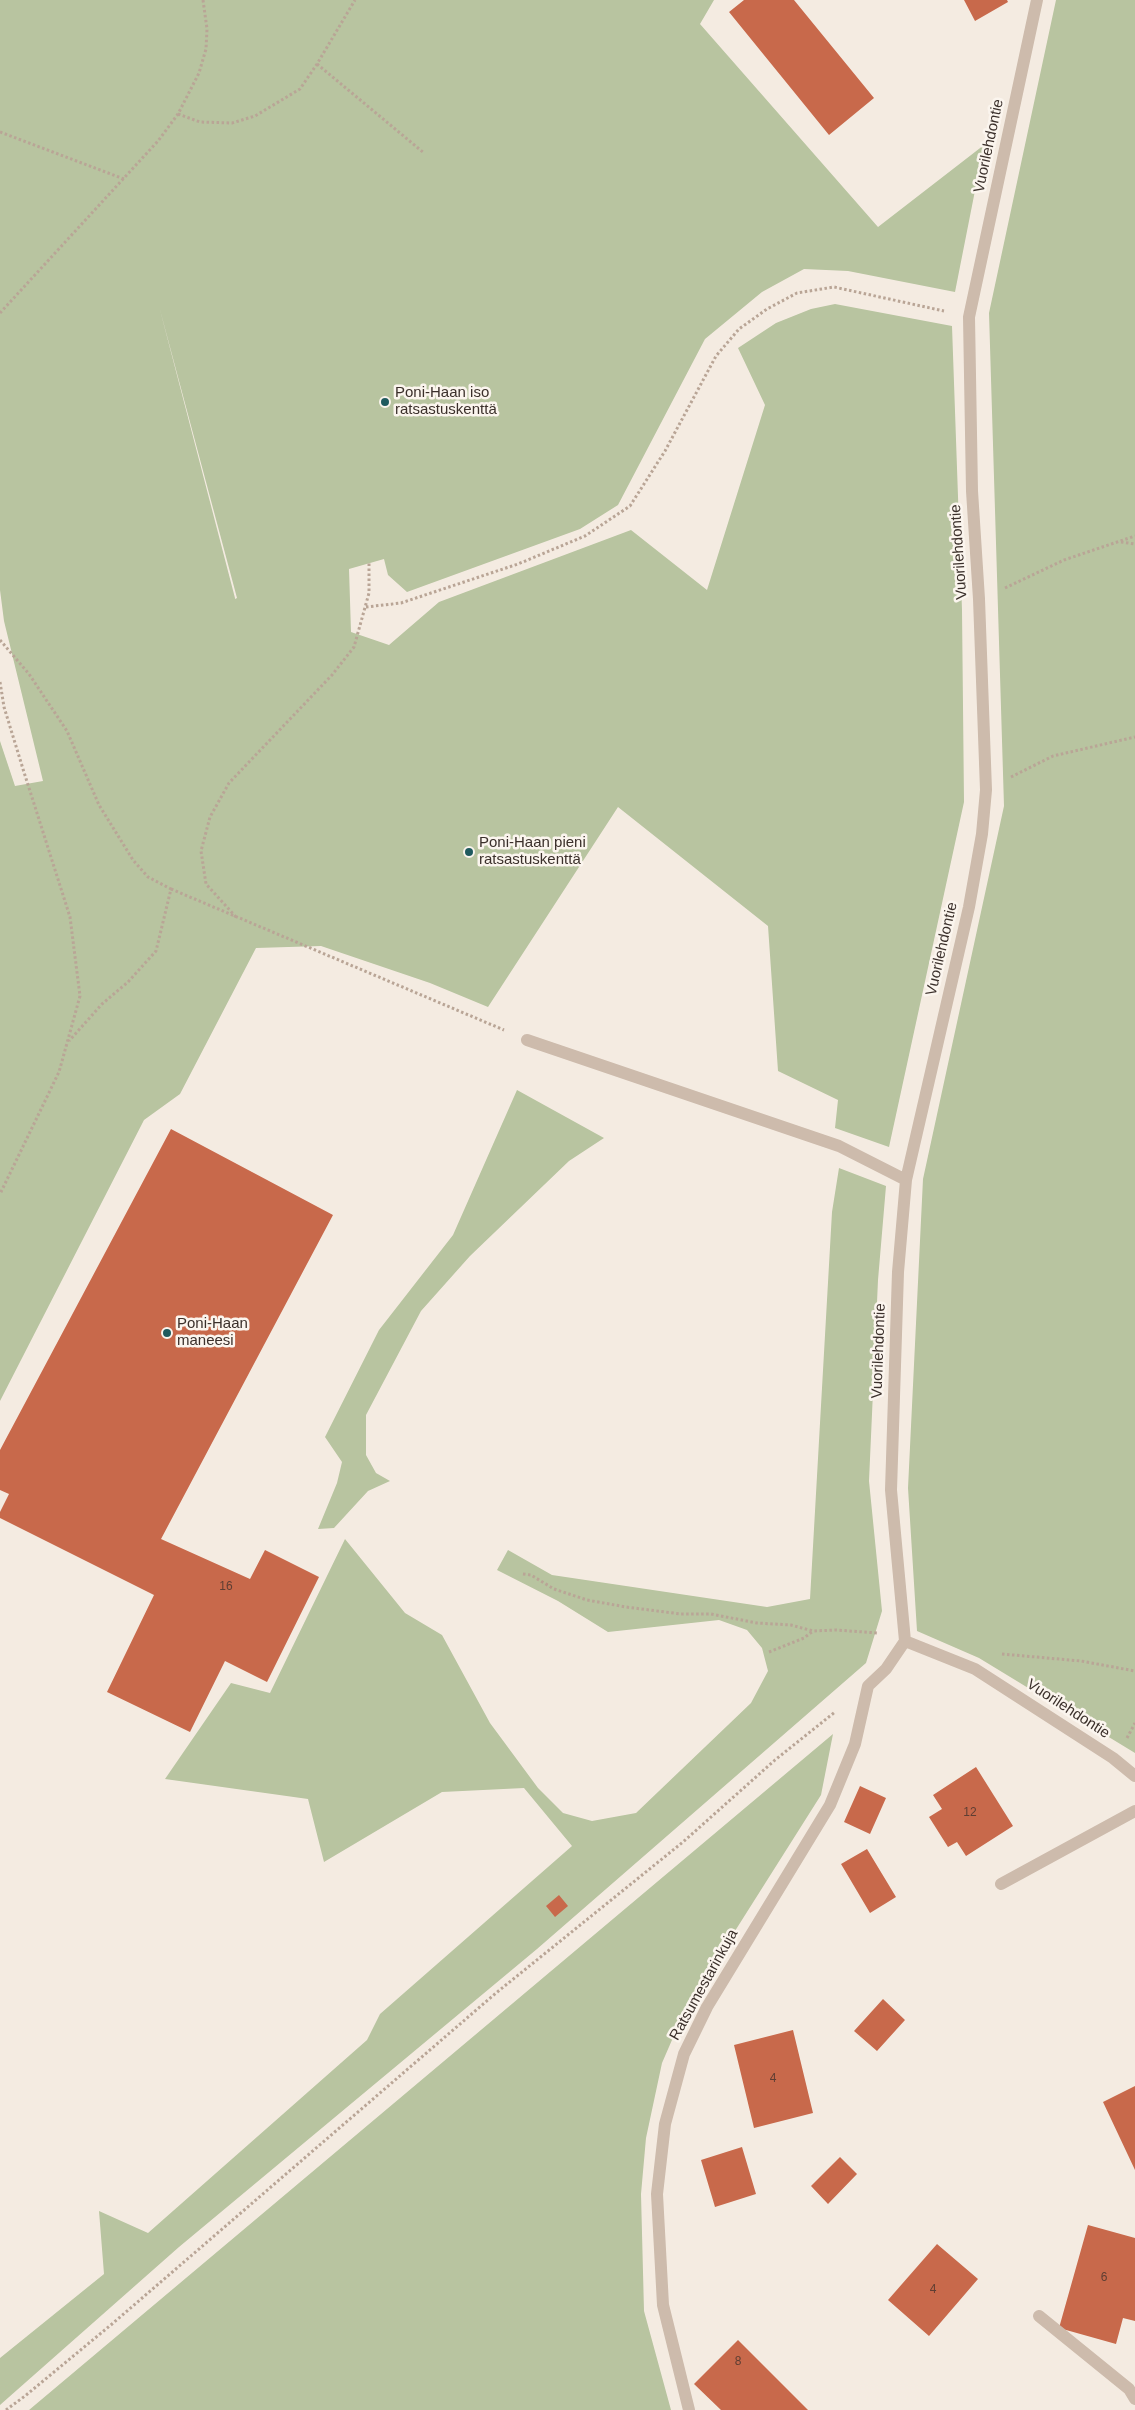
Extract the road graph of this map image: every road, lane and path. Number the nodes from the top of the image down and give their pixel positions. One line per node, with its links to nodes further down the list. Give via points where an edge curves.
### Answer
1 (203, 0): 5 (path, via 206,49 199,74)
2 (355, 0): 4 (path)
3 (1037, 0): 10 (street, Vuorilehdontie)
4 (318, 64): 5 (path, via 300,88 255,116 232,123 200,122); 7 (path)
5 (178, 114): 8 (path)
6 (0, 132): 8 (path)
7 (424, 153)
8 (124, 179): 9 (path)
9 (0, 313)
10 (969, 317): 15 (street, Vuorilehdontie, via 972,491); 16 (path, via 834,287 797,293 739,329 716,356 665,451 630,506 586,536 518,564 401,603)
11 (1135, 536): 12 (path)
12 (1118, 542): 13 (path); 15 (path, via 1064,560)
13 (1135, 544)
14 (369, 563): 16 (path)
15 (979, 599): 20 (street, Vuorilehdontie)
16 (366, 607): 22 (path, via 354,647 332,675 229,784 210,817 201,851 206,884)
17 (0, 640): 21 (path, via 29,674 67,732 99,805 133,860 148,877)
18 (0, 682): 24 (path, via 4,707 70,917 80,996)
19 (1135, 737): 20 (path, via 1053,756)
20 (986, 790): 25 (street, Vuorilehdontie, via 969,907)
21 (171, 889): 22 (path); 24 (path, via 156,951)
22 (236, 917): 23 (path)
23 (527, 1040): 25 (street, via 839,1146)
24 (67, 1044): 26 (path, via 59,1072)
25 (906, 1180): 29 (street, Vuorilehdontie, via 898,1272 891,1490)
26 (0, 1194)
27 (523, 1574): 28 (path, via 587,1600 681,1614 733,1617)
28 (813, 1631): 29 (path, via 881,1633); 30 (path)
29 (905, 1641): 33 (street, via 886,1669); 34 (street, Vuorilehdontie, via 975,1669 1113,1758)
30 (769, 1652)
31 (994, 1653): 32 (path)
32 (1135, 1670)
33 (868, 1686): 39 (path, via 775,1760 676,1848 496,1992 104,2330); 40 (street, Ratsumestarinkuja, via 854,1744 830,1805 707,2007 684,2054 665,2124 658,2194 663,2305)
34 (1135, 1776)
35 (1135, 1811): 36 (street)
36 (1001, 1884)
37 (1039, 2316): 38 (street, via 1129,2390)
38 (1135, 2400)
39 (6, 2410)
40 (689, 2410)

